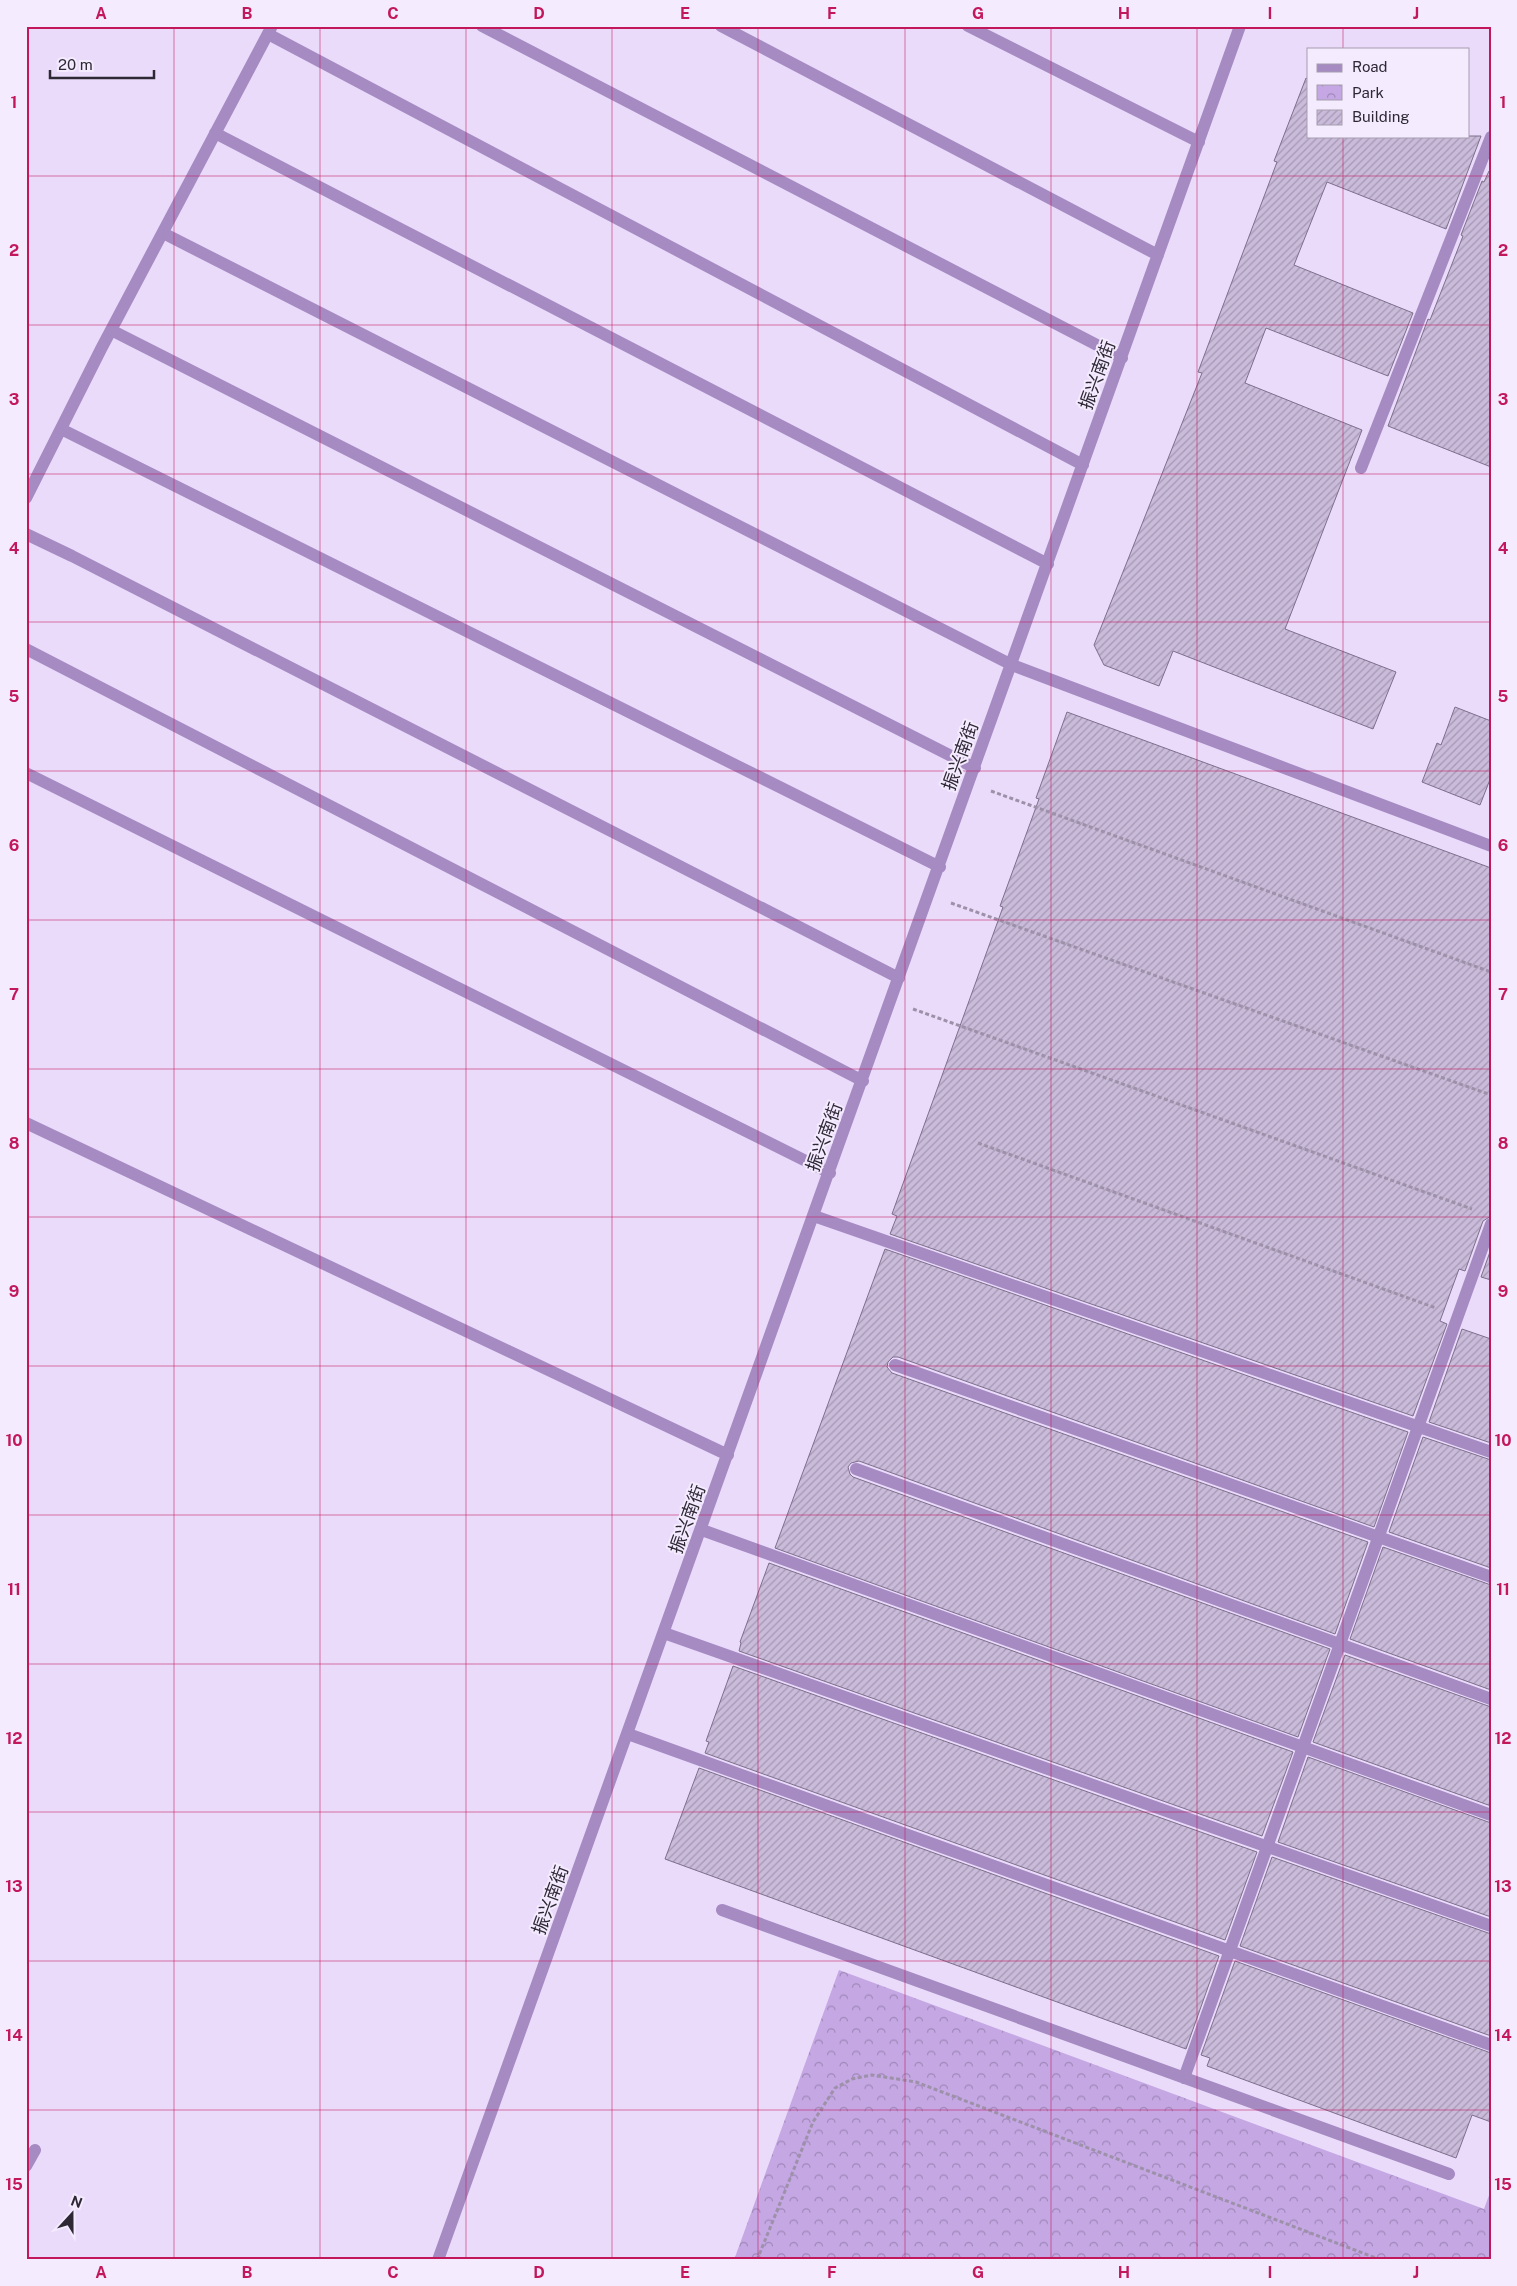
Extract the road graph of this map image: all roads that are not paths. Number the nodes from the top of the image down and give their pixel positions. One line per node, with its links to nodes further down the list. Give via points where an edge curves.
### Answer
1 (482, 26): 12 (street)
2 (721, 26): 10 (street)
3 (968, 26): 8 (street)
4 (1240, 26): 8 (street, 振兴南街)
5 (270, 30): 6 (street); 14 (street)
6 (215, 133): 9 (street); 18 (street)
7 (1491, 137): 15 (street)
8 (1199, 142): 10 (street, 振兴南街)
9 (163, 233): 11 (street); 20 (street)
10 (1158, 255): 12 (street, 振兴南街)
11 (111, 330): 13 (street); 21 (street)
12 (1122, 358): 14 (street, 振兴南街)
13 (61, 428): 16 (street); 24 (street)
14 (1083, 465): 18 (street, 振兴南街)
15 (1361, 468)
16 (26, 498)
17 (26, 534): 25 (street)
18 (1048, 564): 20 (street, 振兴南街)
19 (26, 649): 26 (street)
20 (1012, 665): 21 (street, 振兴南街); 23 (street)
21 (975, 768): 24 (street, 振兴南街)
22 (26, 773): 28 (street)
23 (1491, 846)
24 (940, 867): 25 (street, 振兴南街)
25 (900, 978): 26 (street, 振兴南街)
26 (862, 1081): 28 (street, 振兴南街)
27 (28, 1128): 34 (street)
28 (830, 1173): 29 (street, 振兴南街)
29 (814, 1216): 32 (street); 34 (street, 振兴南街)
30 (1491, 1224): 32 (street)
31 (895, 1365): 37 (street)
32 (1418, 1427): 33 (street); 37 (street)
33 (1491, 1452)
34 (728, 1455): 36 (street, 振兴南街)
35 (856, 1469): 40 (street)
36 (702, 1530): 39 (street, 振兴南街); 43 (street)
37 (1378, 1537): 38 (street); 40 (street)
38 (1491, 1577)
39 (664, 1633): 42 (street, 振兴南街); 45 (street)
40 (1340, 1644): 41 (street); 43 (street)
41 (1491, 1698)
42 (628, 1734): 48 (street); 54 (street, 振兴南街)
43 (1302, 1747): 44 (street); 45 (street)
44 (1491, 1815)
45 (1267, 1847): 47 (street); 48 (street)
46 (722, 1910): 50 (street)
47 (1491, 1926)
48 (1229, 1951): 49 (street); 50 (street)
49 (1491, 2045)
50 (1184, 2078): 53 (street)
51 (35, 2150): 52 (street)
52 (26, 2166)
53 (1449, 2174)
54 (438, 2260)

